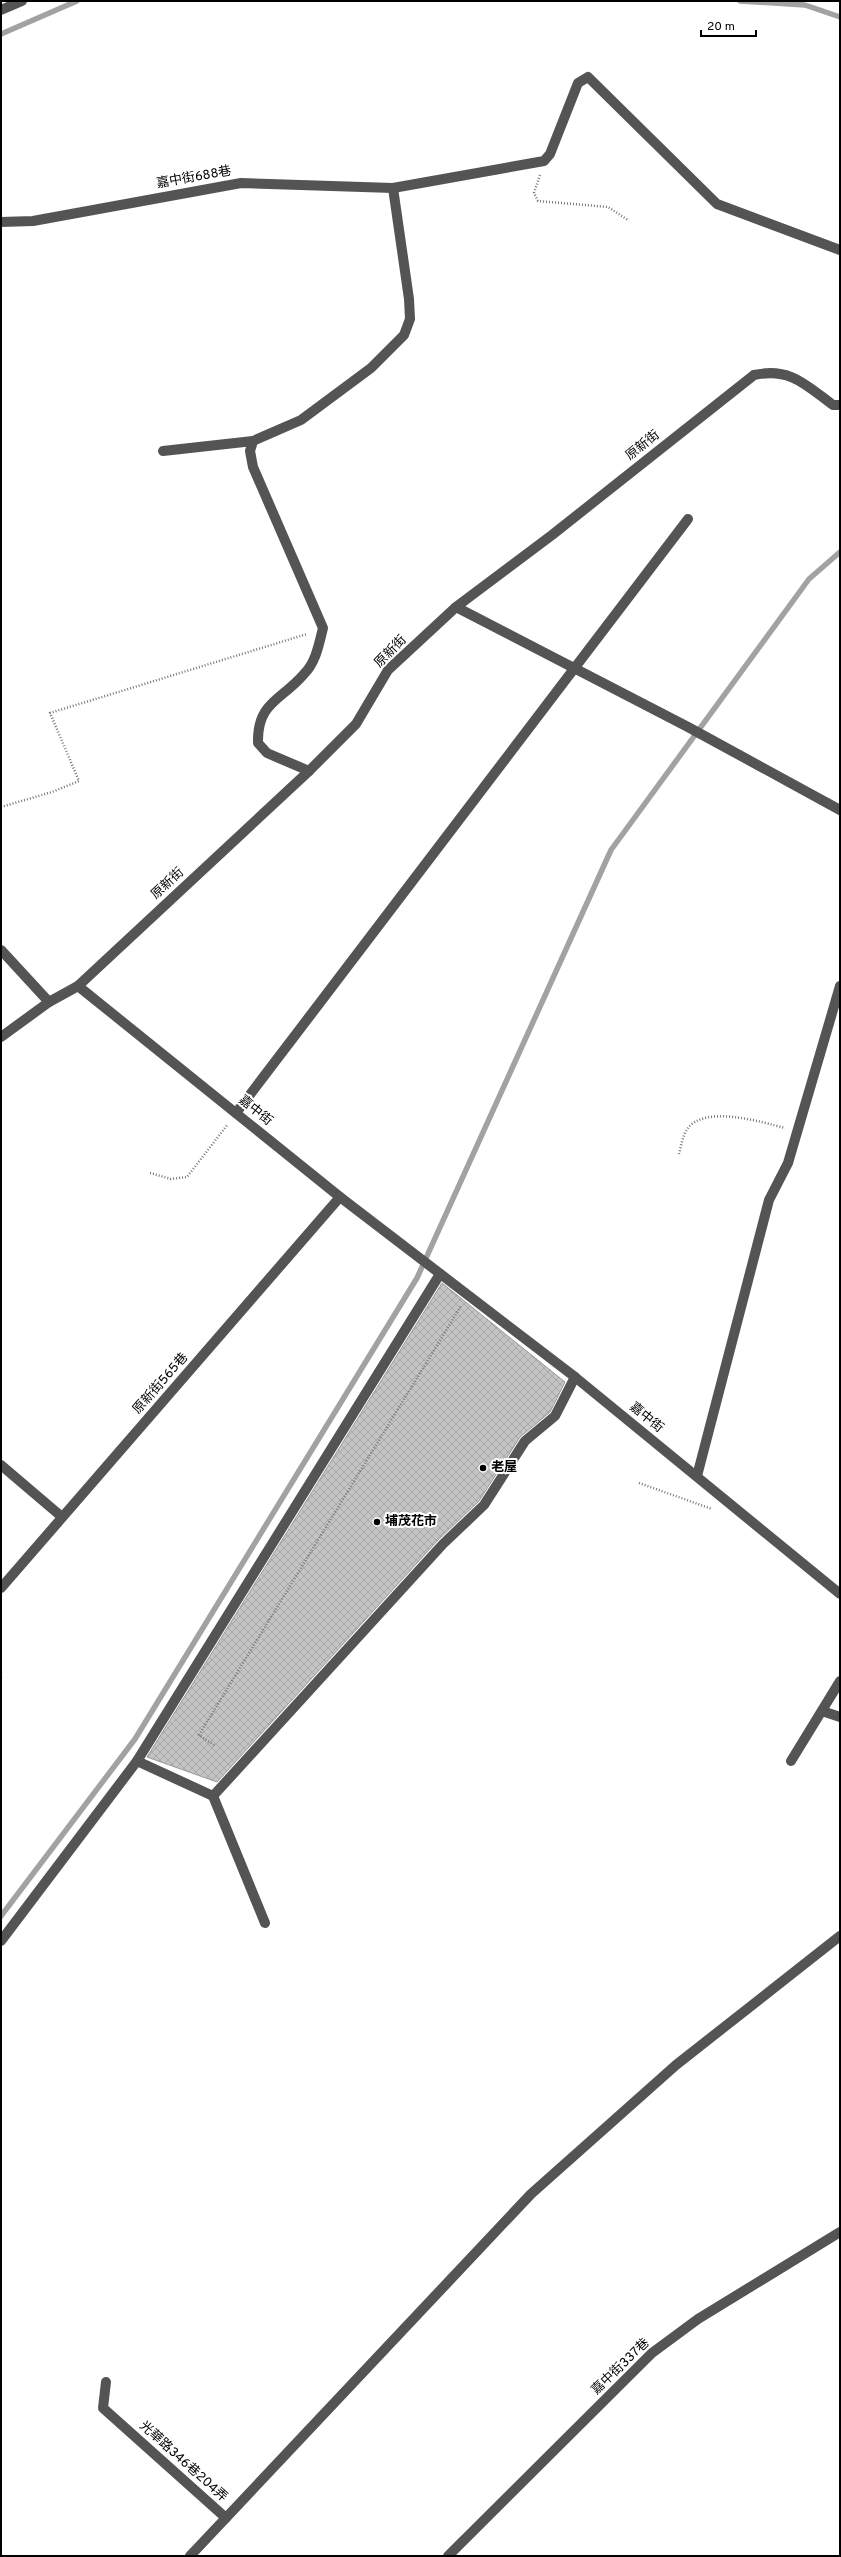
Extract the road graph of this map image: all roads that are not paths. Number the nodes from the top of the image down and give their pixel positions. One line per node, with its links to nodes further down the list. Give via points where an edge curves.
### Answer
1 (22, 1): 2 (street)
2 (1, 10)
3 (393, 188): 4 (street, 嘉中街688巷, via 241,183 33,221); 5 (street, 嘉中街688巷, via 544,162 550,154 578,84 588,77 717,204); 7 (street, via 409,299 410,320 404,336 371,368 301,420)
4 (1, 222)
5 (840, 250)
6 (840, 405): 10 (street, 原新街, via 834,405 787,374 765,372 754,375 552,535)
7 (253, 441): 8 (street); 12 (street, via 250,451 253,467 322,628 316,654 305,674 267,707 258,725 258,743 267,753)
8 (163, 451)
9 (688, 518): 11 (street)
10 (456, 607): 11 (street); 12 (street, 原新街, via 388,670 356,724)
11 (574, 668): 13 (street); 19 (street)
12 (309, 771): 15 (street, 原新街)
13 (840, 810)
14 (1, 950): 17 (street)
15 (78, 986): 17 (street, 原新街); 19 (street, 嘉中街)
16 (840, 986): 24 (street, via 788,1163 769,1200)
17 (49, 1002): 18 (street, 原新街)
18 (1, 1037)
19 (236, 1113): 20 (street, 嘉中街)
20 (340, 1198): 21 (street, 嘉中街); 25 (street, 原新街565巷)
21 (440, 1274): 22 (street, 嘉中街); 31 (street)
22 (575, 1377): 24 (street, 嘉中街); 33 (street, via 555,1416 525,1441 484,1505 443,1544)
23 (1, 1465): 25 (street)
24 (697, 1476): 27 (street, 嘉中街)
25 (62, 1517): 26 (street, 原新街565巷)
26 (1, 1588)
27 (840, 1594)
28 (840, 1681): 29 (street)
29 (822, 1710): 30 (street); 32 (street)
30 (840, 1717)
31 (137, 1761): 33 (street); 36 (street)
32 (791, 1761)
33 (213, 1796): 34 (street)
34 (265, 1923)
35 (840, 1936): 39 (street, via 676,2065 531,2194)
36 (1, 1941)
37 (840, 2232): 41 (street, 嘉中街337巷, via 698,2319 652,2353)
38 (106, 2382): 39 (street, 光華路346巷204弄, via 103,2408)
39 (226, 2518): 40 (street, 光華路346巷204弄)
40 (190, 2556)
41 (448, 2556)

